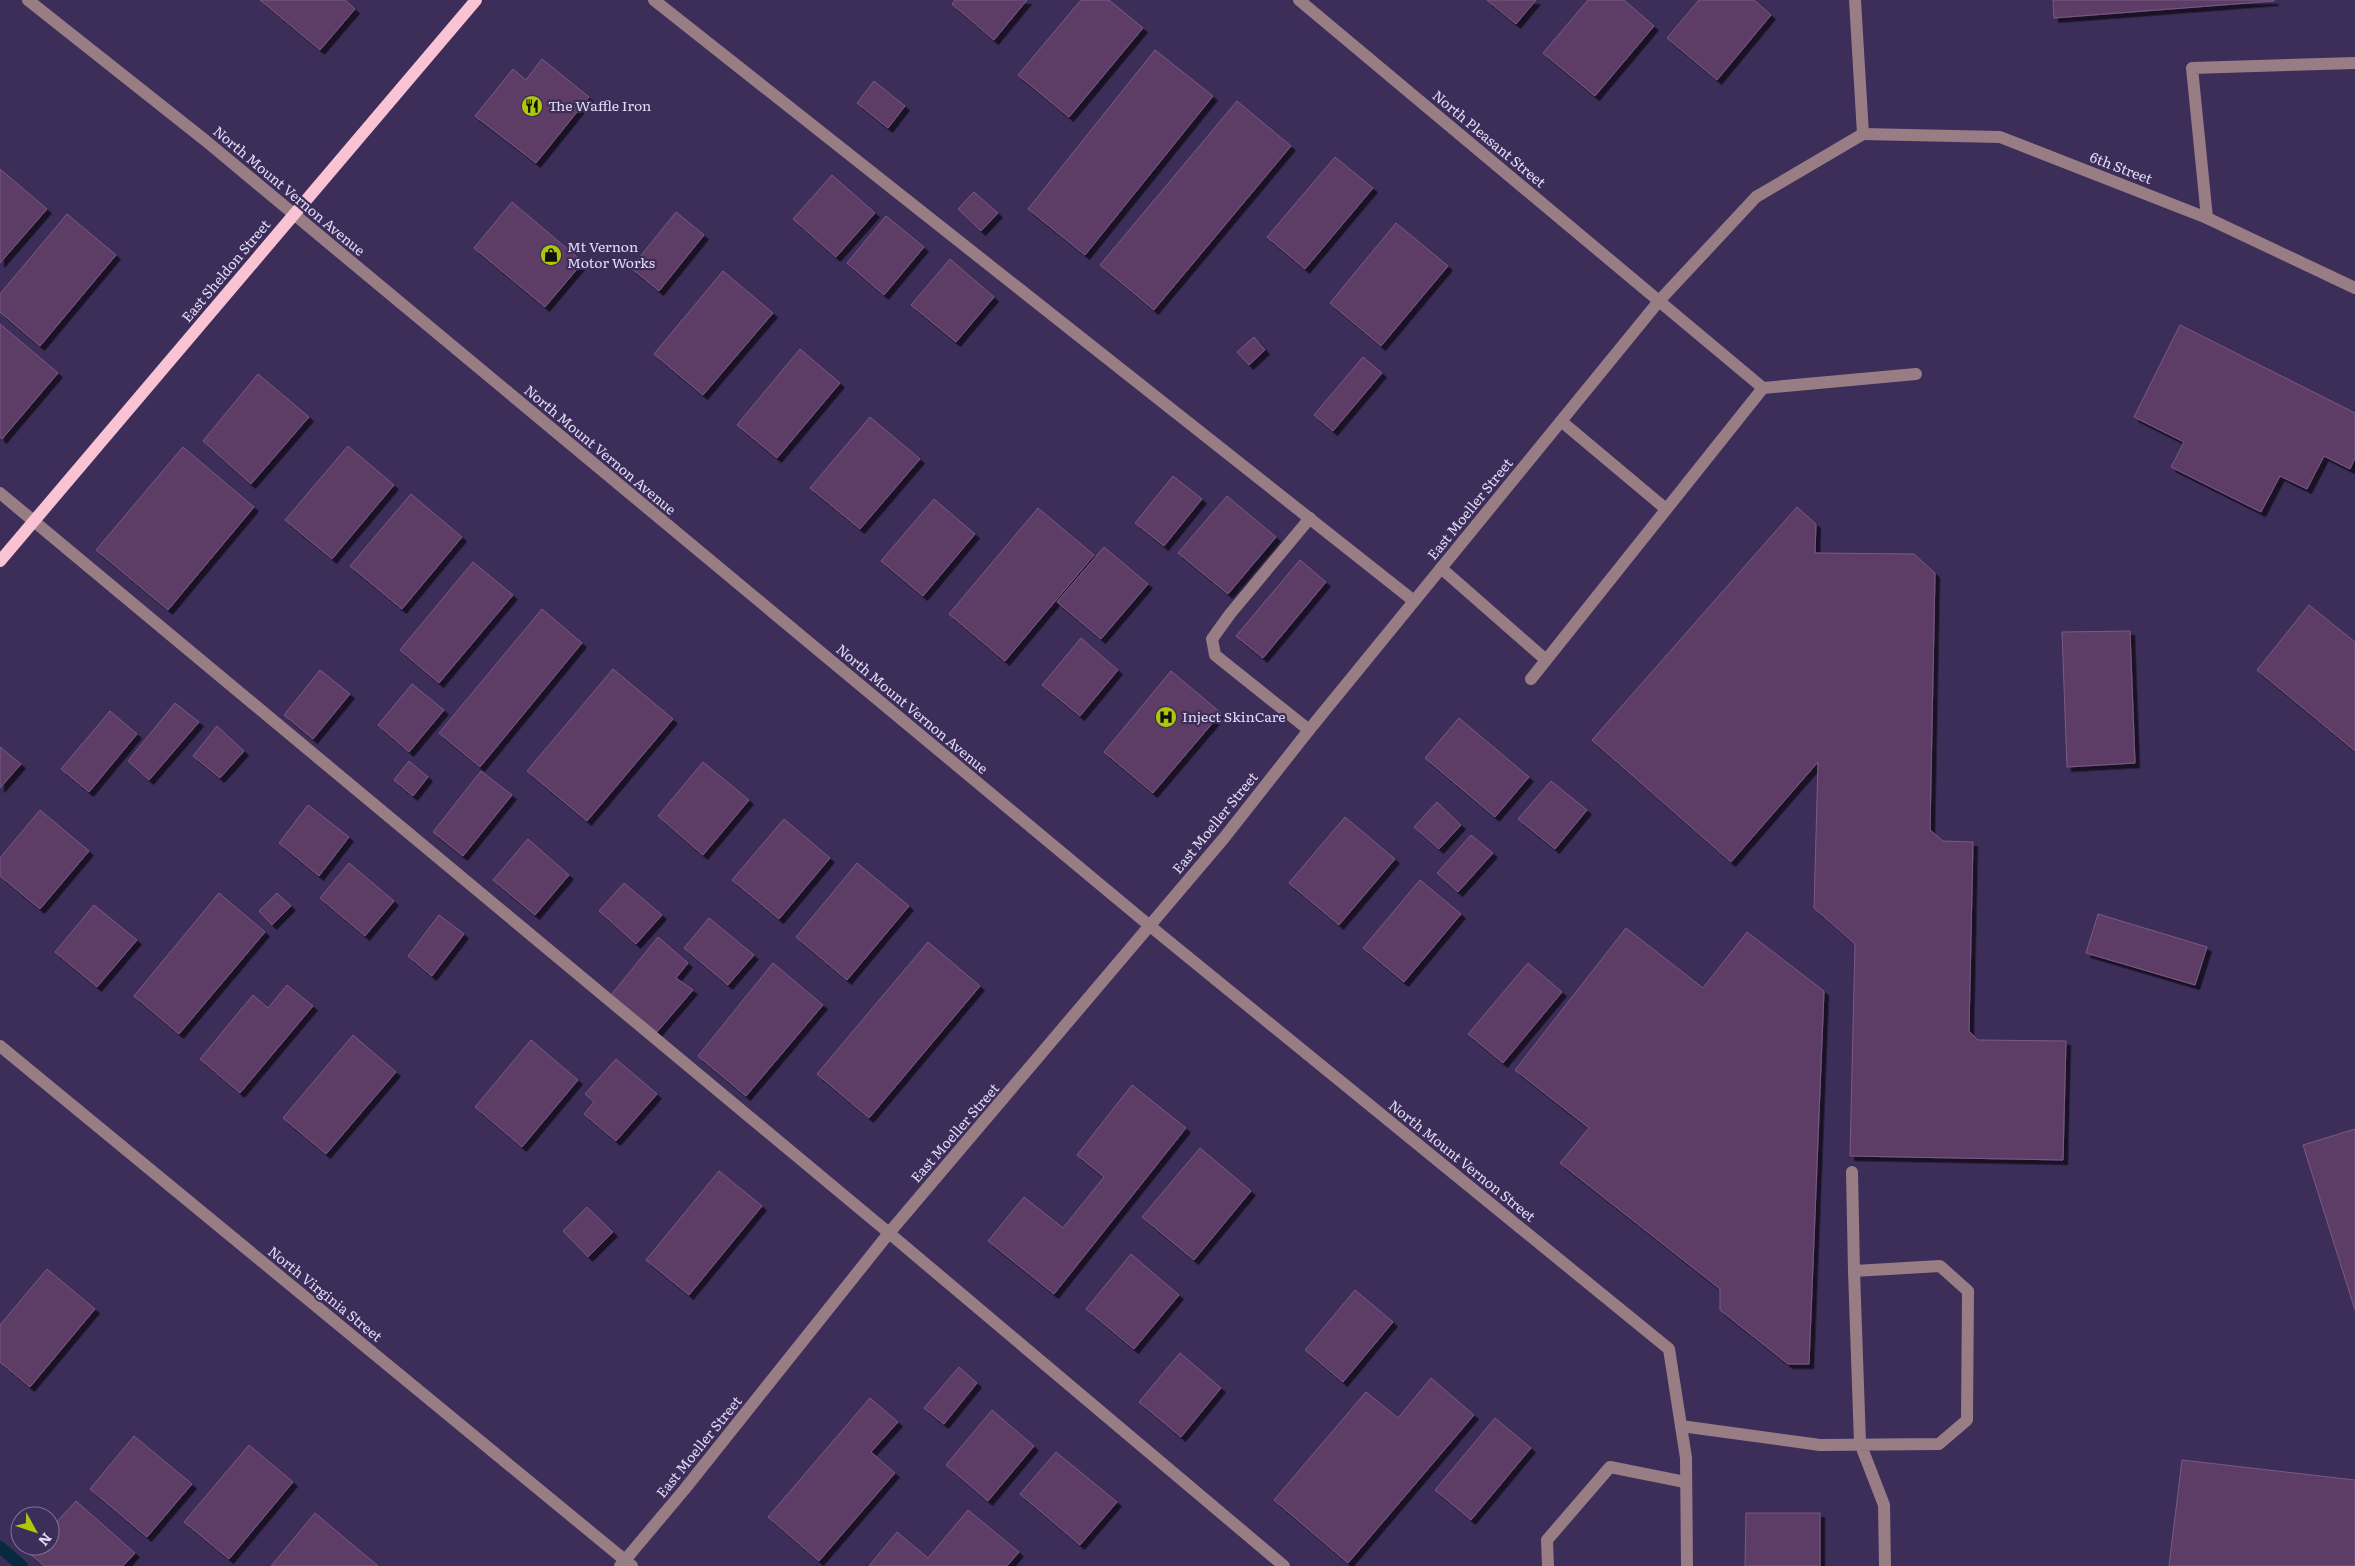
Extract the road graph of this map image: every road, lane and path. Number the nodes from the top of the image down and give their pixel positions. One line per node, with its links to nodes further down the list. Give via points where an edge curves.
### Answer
1 (28, 0): 8 (street, North Mount Vernon Avenue)
2 (476, 0): 8 (main road, East Sheldon Street)
3 (654, 0): 17 (street)
4 (1299, 0): 11 (street, North Pleasant Street)
5 (1855, 0): 7 (street)
6 (2355, 63): 9 (street, via 2192,68)
7 (1863, 134): 9 (street, 6th Street, via 2000,137); 11 (street, East Moeller Street, via 1756,197)
8 (294, 215): 18 (main road, East Sheldon Street); 25 (street, North Mount Vernon Avenue)
9 (2207, 218): 10 (street, 6th Street)
10 (2355, 288)
11 (1659, 301): 13 (street, North Pleasant Street); 14 (street, East Moeller Street)
12 (1916, 374): 13 (street)
13 (1763, 388): 16 (street)
14 (1561, 421): 16 (street); 20 (street, East Moeller Street)
15 (0, 493): 18 (street)
16 (1666, 509): 22 (street)
17 (1310, 518): 21 (street); 24 (street, via 1212,639 1215,655)
18 (34, 521): 19 (main road, East Sheldon Street); 28 (street)
19 (0, 561)
20 (1441, 568): 21 (street, East Moeller Street); 22 (street)
21 (1414, 601): 24 (street, East Moeller Street)
22 (1546, 660): 23 (street)
23 (1531, 679)
24 (1309, 730): 25 (street, East Moeller Street)
25 (1150, 926): 28 (street, East Moeller Street); 30 (street, North Mount Vernon Street, via 1670,1349)
26 (0, 1046): 33 (street, North Virginia Street)
27 (1852, 1172): 29 (street)
28 (890, 1232): 33 (street, East Moeller Street); 34 (street)
29 (1854, 1271): 31 (street); 31 (street, via 1940,1266 1968,1291 1967,1420 1939,1444)
30 (1681, 1426): 31 (street, via 1809,1444); 32 (street, North Mount Vernon Street, via 1686,1458)
31 (1860, 1443): 37 (street, via 1884,1505)
32 (1685, 1482): 35 (street, via 1610,1468 1547,1540); 36 (street, North Mount Vernon Street)
33 (625, 1564)
34 (1284, 1566)
35 (1548, 1566)
36 (1687, 1566)
37 (1885, 1566)

